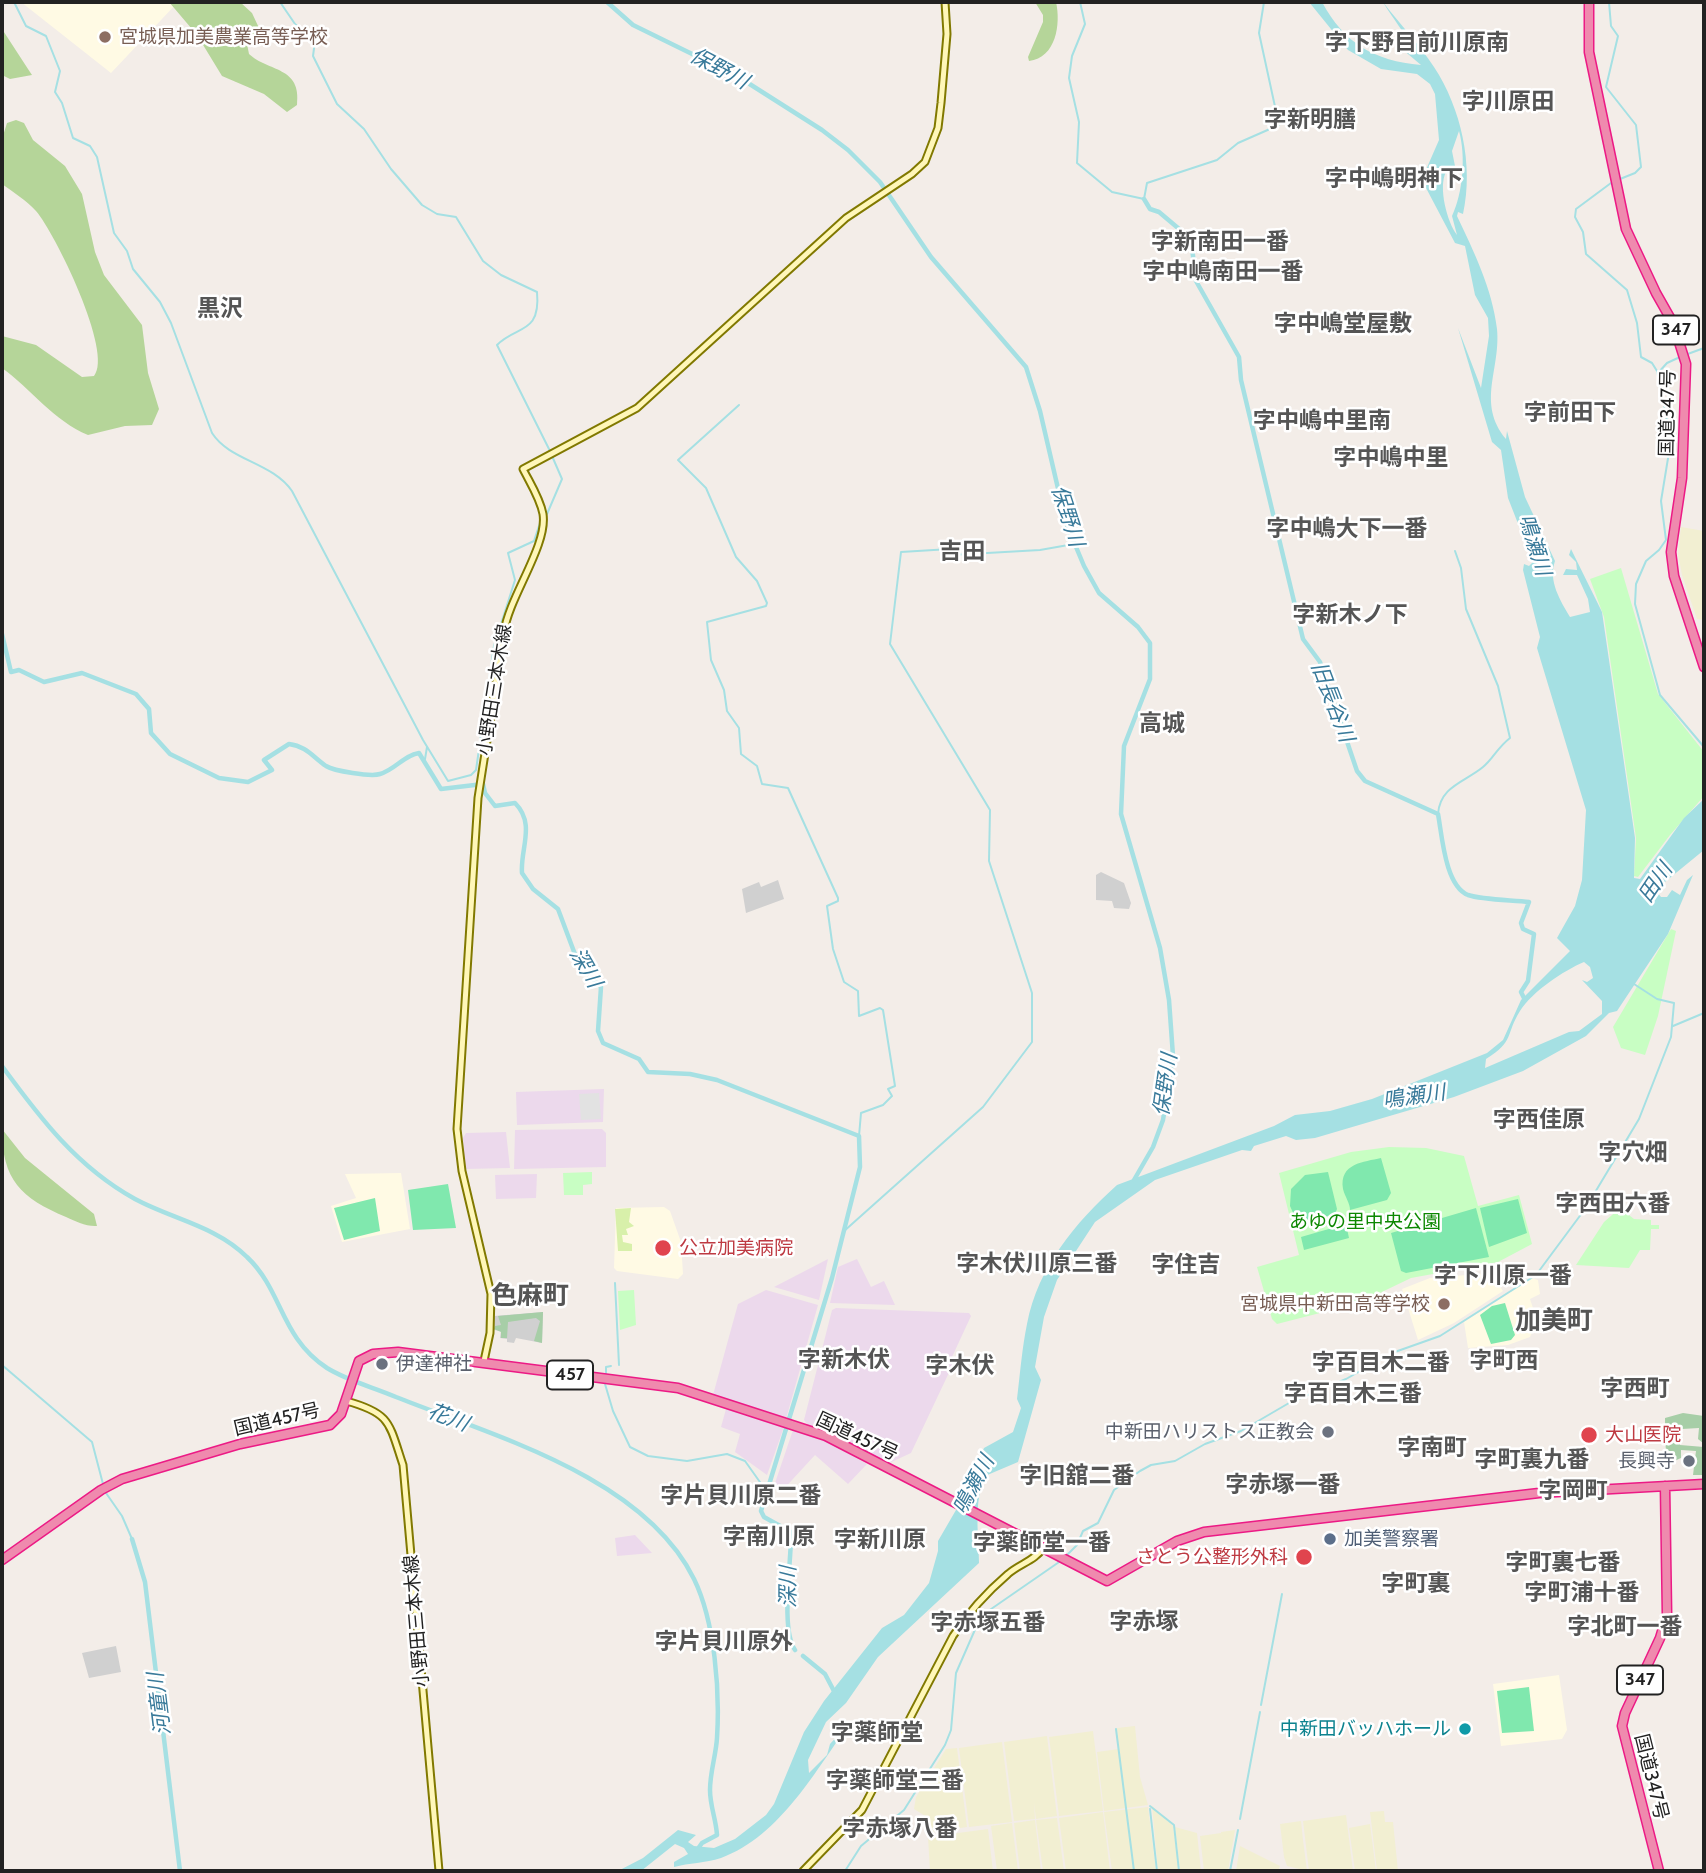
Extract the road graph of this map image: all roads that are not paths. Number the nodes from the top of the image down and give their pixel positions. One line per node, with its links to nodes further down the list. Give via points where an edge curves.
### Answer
1 (945, 2): 4 (main road, 小野田三本木線, via 946,44 937,128 926,162 846,218 637,408 523,469 540,505 543,530 506,616 480,784 457,1129 462,1171 491,1294)
2 (1589, 2): 3 (highway, 国道347号 / 347, via 1592,75 1626,229 1673,323 1686,364 1682,478 1671,552 1674,576)
3 (1704, 667)
4 (484, 1361): 5 (highway, 国道457号 / 457, via 414,1352 364,1357); 8 (highway, 国道457号 / 457, via 537,1372 677,1388 826,1436)
5 (347, 1398): 9 (highway, 国道457号 / 457, via 335,1421 325,1427 240,1444 113,1483); 10 (main road, 小野田三本木線, via 385,1418 405,1475)
6 (1704, 1485): 7 (highway, 457)
7 (1665, 1486): 8 (highway, 457, via 1539,1493 1204,1532 1177,1541 1107,1580); 12 (highway, 国道347号 / 347, via 1667,1615 1622,1726)
8 (1040, 1545): 11 (main road, via 1037,1556 1006,1575 966,1617 862,1810)
9 (2, 1560)
10 (439, 1871)
11 (803, 1871)
12 (1659, 1871)

